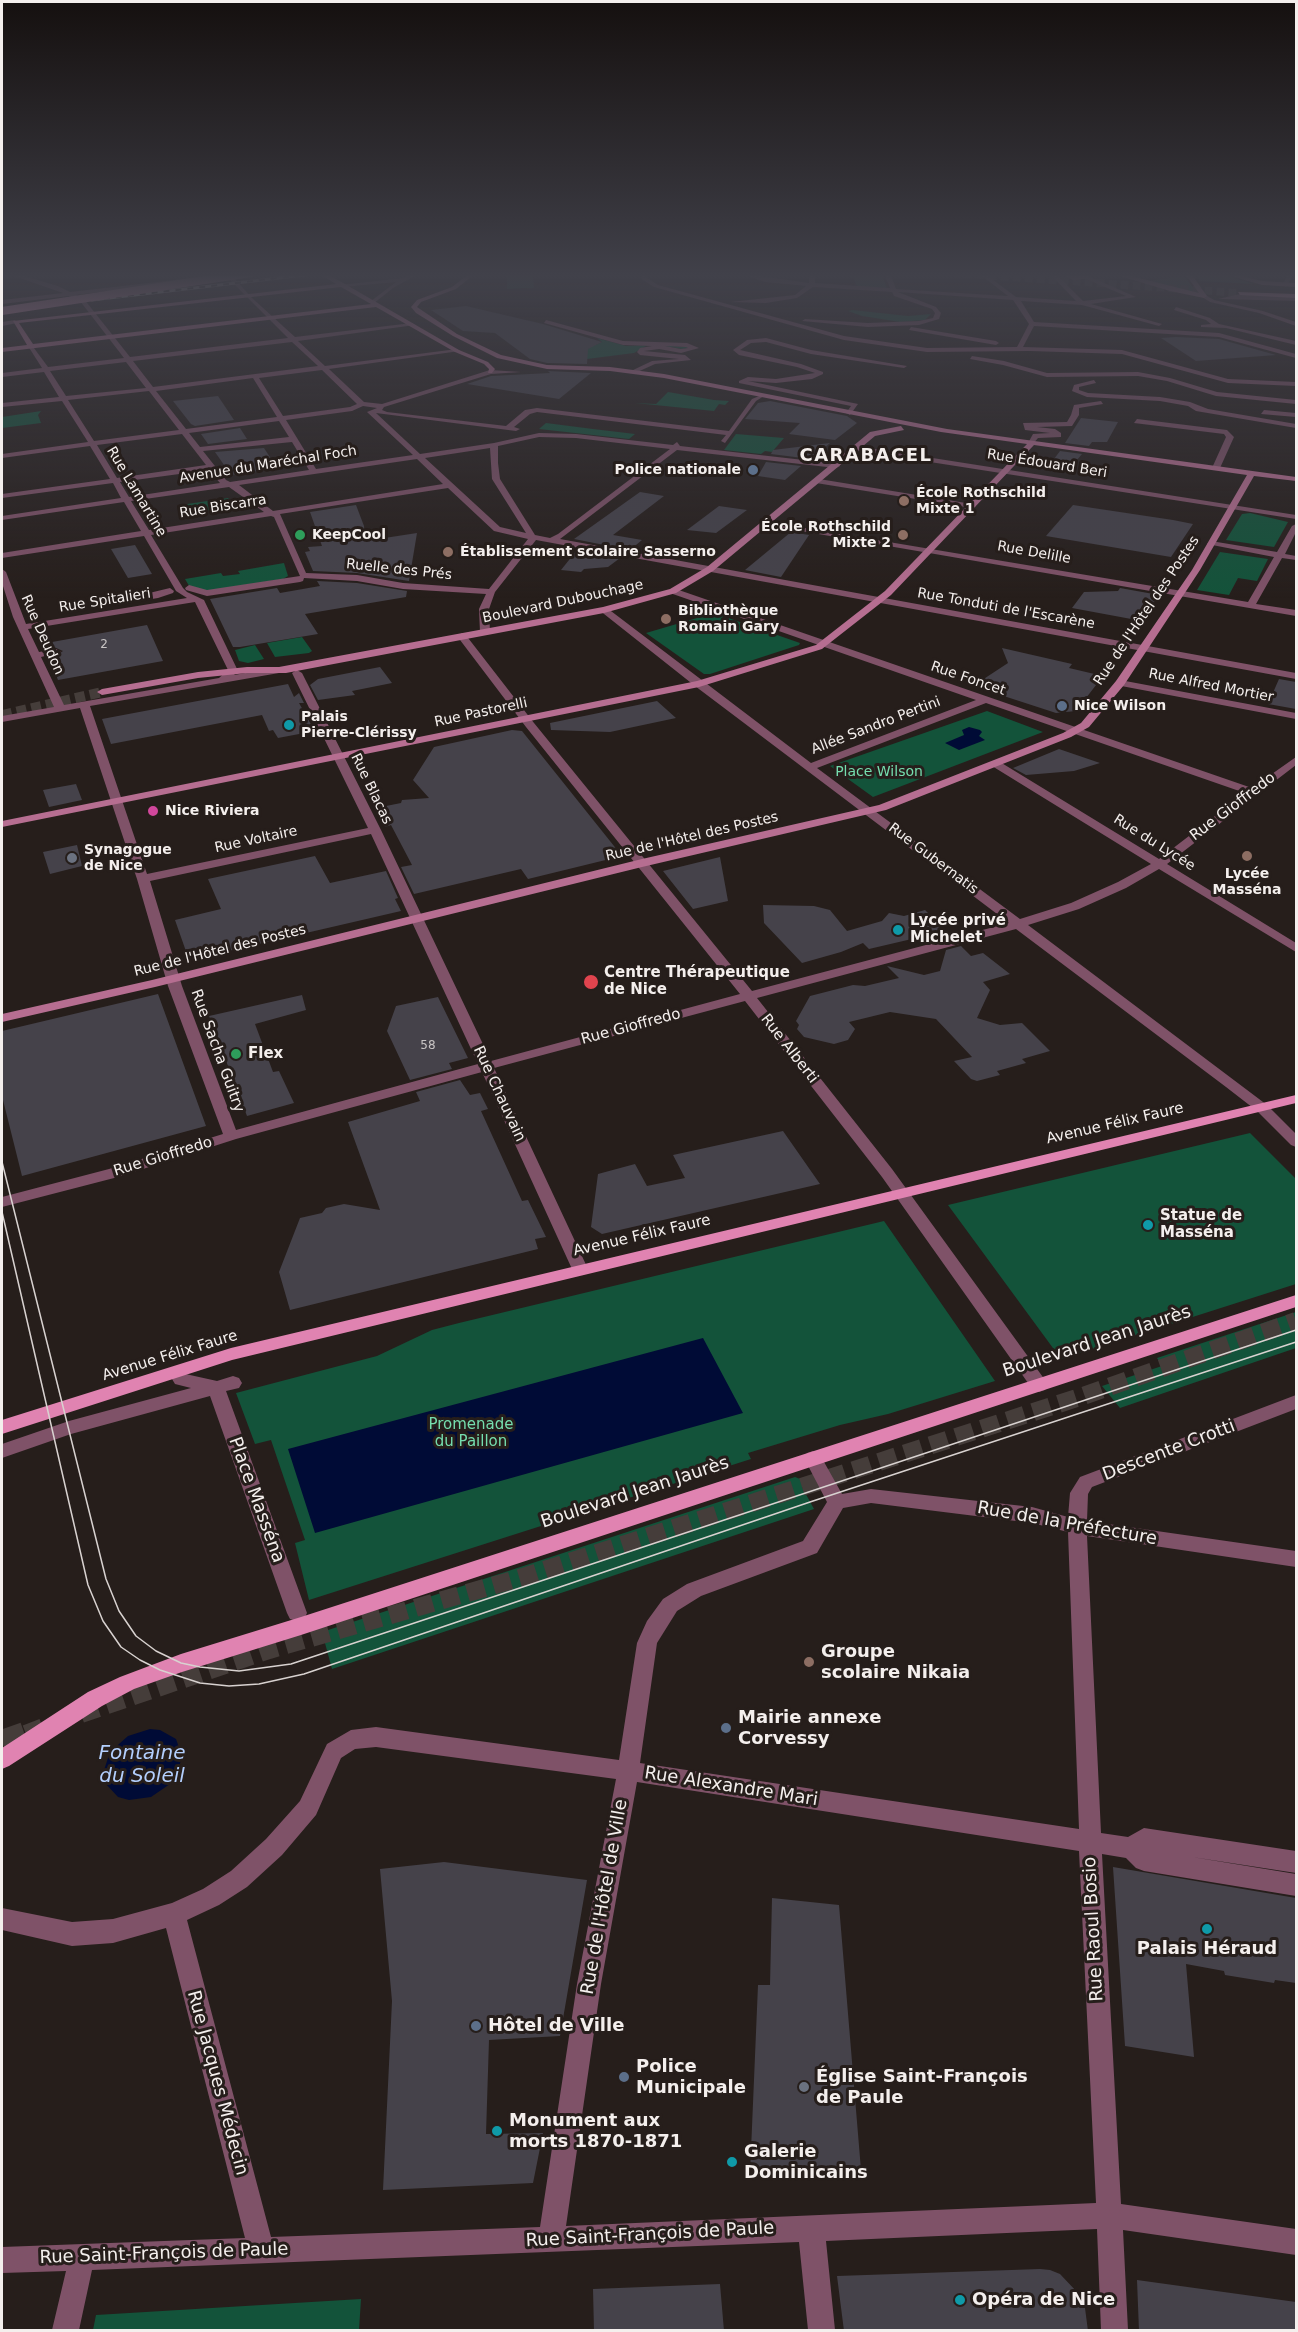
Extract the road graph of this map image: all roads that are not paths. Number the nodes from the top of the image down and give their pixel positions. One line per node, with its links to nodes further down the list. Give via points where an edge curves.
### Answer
1 (54, 382): 19 (street, Rue Lamartine)
2 (148, 382): 15 (street)
3 (209, 382): 15 (street)
4 (259, 382): 28 (street)
5 (337, 382): 21 (street)
6 (461, 382): 24 (street)
7 (688, 382): 17 (main road)
8 (741, 382): 26 (street, via 856,405)
9 (1099, 382): 18 (street, via 1075,388 1084,395)
10 (1143, 382): 14 (street)
11 (1178, 382): 14 (street)
12 (1237, 382): 13 (street)
13 (1296, 384)
14 (1199, 388): 16 (street); 20 (street, via 1216,394)
15 (153, 389): 19 (street); 35 (street)
16 (1296, 393)
17 (762, 395): 26 (main road); 36 (street, via 754,400)
18 (1125, 398): 25 (street, via 1160,399); 27 (street, via 1168,397 1231,409)
19 (64, 399): 22 (street); 41 (street, Rue Lamartine)
20 (1296, 402)
21 (362, 404): 23 (street); 24 (street)
22 (2, 405)
23 (352, 409): 24 (street); 28 (street)
24 (377, 410): 31 (street, Avenue du Maréchal Foch); 48 (street)
25 (1205, 410): 30 (street); 40 (street, via 1131,402 1079,405 1069,424 1026,424 1028,428 1058,435 1036,436)
26 (850, 413): 33 (main road); 34 (main road); 37 (main road, via 867,422)
27 (1295, 414)
28 (282, 418): 35 (street); 39 (street)
29 (1137, 421): 51 (street, via 1227,432 1230,437)
30 (1296, 426)
31 (507, 428): 32 (street, via 537,410); 38 (street, Avenue du Maréchal Foch)
32 (691, 428): 36 (street); 43 (street)
33 (901, 428): 34 (main road); 37 (main road, Boulevard Dubouchage)
34 (948, 431): 40 (main road)
35 (186, 432): 41 (street); 45 (street)
36 (731, 433): 46 (street)
37 (873, 434): 44 (main road, Boulevard Dubouchage)
38 (539, 435): 42 (street, Avenue du Maréchal Foch); 43 (street, Avenue du Maréchal Foch)
39 (295, 439): 45 (street); 53 (street)
40 (1032, 442): 51 (main road); 52 (main road, Rue Pastorelli)
41 (92, 444): 47 (street); 56 (street, Rue Lamartine)
42 (494, 445): 48 (street, Avenue du Maréchal Foch); 70 (street, via 496,479)
43 (675, 447): 46 (street, Avenue du Maréchal Foch); 71 (street, via 561,536)
44 (856, 448): 49 (main road, Boulevard Dubouchage); 52 (street, Rue Édouard Beri)
45 (199, 449): 50 (street)
46 (716, 452): 49 (street, Avenue du Maréchal Foch)
47 (2, 456)
48 (416, 457): 53 (street, Avenue du Maréchal Foch); 59 (street)
49 (836, 466): 57 (main road, Boulevard Dubouchage)
50 (211, 467): 56 (street); 58 (street, via 223,482)
51 (1216, 468): 54 (main road)
52 (1006, 471): 62 (main road, Rue Pastorelli); 63 (street, Rue Édouard Beri)
53 (314, 472): 58 (street, Avenue du Maréchal Foch)
54 (1252, 473): 55 (main road); 63 (main road, Rue de l'Hôtel des Postes)
55 (1296, 479)
56 (115, 480): 60 (street); 61 (street, Rue Lamartine)
57 (819, 481): 62 (street); 67 (main road, Boulevard Dubouchage)
58 (231, 484): 61 (street, Avenue du Maréchal Foch); 64 (street)
59 (450, 485): 64 (street, Rue Biscarra); 70 (street, Rue Tonduti de l'Escarène, via 497,529)
60 (2, 496)
61 (124, 500): 66 (street, Avenue du Maréchal Foch); 69 (street, Rue Lamartine)
62 (972, 506): 73 (main road, Rue Pastorelli)
63 (1233, 507): 65 (street, Rue Édouard Beri); 72 (main road, Rue de l'Hôtel des Postes)
64 (272, 513): 69 (street, Rue Biscarra); 82 (street, Ruelle des Prés, via 277,516 305,576)
65 (1296, 517)
66 (2, 518)
67 (766, 523): 73 (street, Rue Delille); 77 (main road, Boulevard Dubouchage)
68 (1296, 526): 74 (street)
69 (145, 534): 75 (street, Rue Biscarra); 99 (street, Rue Lamartine, via 181,592 199,600)
70 (533, 538): 71 (street, Rue Tonduti de l'Escarène); 82 (street)
71 (549, 541): 77 (street, Rue Tonduti de l'Escarène)
72 (1211, 544): 74 (street); 83 (main road, Rue de l'Hôtel des Postes)
73 (929, 550): 83 (street, Rue Delille); 86 (main road, Rue Pastorelli)
74 (1281, 555): 76 (street); 87 (street)
75 (2, 556)
76 (1296, 558)
77 (710, 569): 81 (main road, Boulevard Dubouchage); 86 (street, Rue Tonduti de l'Escarène)
78 (2, 572): 90 (street, Rue Deudon)
79 (189, 588): 84 (street, via 207,593 300,579 283,586)
80 (170, 591): 90 (street, Rue Spitalieri)
81 (673, 591): 88 (main road, Boulevard Dubouchage); 94 (street, Rue Foncet)
82 (491, 592): 92 (street, via 484,609)
83 (1180, 592): 87 (street, Rue Delille); 95 (main road, Rue de l'Hôtel des Postes)
84 (206, 598)
85 (193, 600): 91 (street, Rue Spitalieri)
86 (880, 600): 94 (main road, Rue Pastorelli); 95 (street, Rue Tonduti de l'Escarène)
87 (1251, 605): 89 (street, Rue Delille)
88 (604, 609): 92 (main road, Boulevard Dubouchage); 104 (street, Rue Gubernatis)
89 (1296, 613)
90 (18, 617): 91 (street, Rue Deudon)
91 (22, 627): 97 (street, Rue Deudon)
92 (485, 632): 93 (main road, Boulevard Dubouchage)
93 (462, 636): 98 (main road, Boulevard Dubouchage); 111 (street, Rue Alberti)
94 (826, 643): 104 (main road, Rue Pastorelli); 106 (street, Rue Foncet)
95 (1143, 648): 101 (street, Rue Tonduti de l'Escarène); 103 (main road, Rue de l'Hôtel des Postes)
96 (56, 652): 97 (street)
97 (35, 656): 108 (street, Rue Deudon)
98 (279, 670): 99 (main road, Boulevard Dubouchage); 100 (main road, Boulevard Dubouchage); 102 (street, Boulevard Dubouchage)
99 (233, 671): 102 (street, Boulevard Dubouchage); 105 (main road, Boulevard Dubouchage)
100 (297, 673): 113 (street, Rue Blacas)
101 (1296, 676)
102 (222, 680): 107 (street, Boulevard Dubouchage)
103 (1120, 683): 109 (street, Rue Alfred Mortier); 112 (main road, Rue de l'Hôtel des Postes)
104 (699, 684): 111 (main road, Rue Pastorelli); 116 (street, Rue Gubernatis)
105 (102, 692)
106 (987, 699): 112 (street, Rue Foncet); 116 (street, Allée Sandro Pertini)
107 (84, 704): 108 (street, Boulevard Dubouchage); 120 (street, Rue Sacha Guitry)
108 (60, 708): 110 (street, Boulevard Dubouchage)
109 (1296, 716)
110 (2, 719)
111 (526, 719): 113 (main road, Rue Pastorelli); 124 (street, Rue Alberti)
112 (1077, 730): 115 (main road, Rue de l'Hôtel des Postes); 119 (street, Rue Foncet)
113 (338, 757): 120 (main road, Rue Pastorelli); 123 (street, Rue Blacas)
114 (1296, 760): 117 (street, Rue Gioffredo)
115 (996, 764): 121 (main road, Rue de l'Hôtel des Postes); 125 (street, Rue du Lycée)
116 (810, 767): 121 (street, Rue Gubernatis)
117 (1282, 770): 118 (street); 119 (street, Rue Gioffredo)
118 (1296, 775)
119 (1254, 792): 125 (street, Rue Gioffredo)
120 (116, 801): 122 (main road, Rue Pastorelli); 126 (street, Rue Sacha Guitry)
121 (869, 811): 124 (main road, Rue de l'Hôtel des Postes); 128 (street, Rue Gubernatis)
122 (2, 824)
123 (375, 830): 126 (street, Rue Voltaire); 127 (street, Rue Blacas)
124 (642, 863): 127 (main road, Rue de l'Hôtel des Postes); 131 (street, Rue Alberti)
125 (1159, 864): 128 (street, Rue Gioffredo, via 1075,906); 129 (street, Rue du Lycée)
126 (143, 879): 130 (street, Rue Sacha Guitry)
127 (418, 918): 130 (main road, Rue de l'Hôtel des Postes); 133 (street, Rue Chauvain)
128 (1020, 924): 131 (street, Rue Gioffredo); 135 (street, Rue Gubernatis)
129 (1296, 948)
130 (172, 978): 132 (main road, Rue de l'Hôtel des Postes); 136 (street, Rue Sacha Guitry)
131 (747, 997): 133 (street, Rue Gioffredo); 138 (street, Rue Alberti)
132 (2, 1018)
133 (487, 1067): 136 (street, Rue Gioffredo); 140 (street, Rue Chauvain)
134 (1296, 1099): 135 (main road, Avenue Félix Faure)
135 (1262, 1108): 137 (street, Rue Gubernatis); 138 (main road, Avenue Félix Faure)
136 (231, 1136): 139 (street, Rue Gioffredo)
137 (1296, 1142)
138 (902, 1194): 140 (main road, Avenue Félix Faure); 144 (street, Rue Alberti)
139 (2, 1203)
140 (580, 1269): 146 (main road, Avenue Félix Faure, via 231,1354)
141 (1296, 1301): 144 (main road, Boulevard Jean Jaurès)
142 (181, 1379): 143 (street)
143 (224, 1385): 147 (street); 152 (street, Place Masséna)
144 (1039, 1385): 148 (main road, Boulevard Jean Jaurès)
145 (1296, 1402): 150 (street, Descente Crotti, via 1086,1482 1078,1492)
146 (2, 1427)
147 (2, 1451)
148 (813, 1458): 149 (street); 153 (main road, Boulevard Jean Jaurès, via 160,1670 95,1699)
149 (837, 1502): 150 (street, Rue de la Préfecture, via 871,1496 900,1499 1032,1515); 154 (street, Rue de l'Hôtel de Ville, via 810,1547 693,1590 670,1605 647,1643)
150 (1077, 1527): 151 (street, Rue de la Préfecture); 155 (street, Rue Raoul Bosio)
151 (1296, 1559)
152 (297, 1613)
153 (2, 1759)
154 (628, 1771): 155 (street, Rue Alexandre Mari); 159 (street, Rue Alexandre Mari, via 376,1737 351,1740 334,1751 309,1808 274,1847 239,1879); 163 (street, Rue de l'Hôtel de Ville, via 589,1984)
155 (1090, 1841): 156 (street, Rue Alexandre Mari); 161 (street, Rue Raoul Bosio)
156 (1131, 1848): 157 (street, Rue Alexandre Mari, via 1144,1839); 158 (street, Rue Alexandre Mari, via 1144,1860)
157 (1296, 1862)
158 (1296, 1885)
159 (174, 1914): 160 (street, via 113,1931 72,1934); 165 (street, Rue Jacques Médecin)
160 (2, 1919)
161 (1109, 2215): 162 (street, Rue Saint-François de Paule); 164 (street, Rue Saint-François de Paule); 170 (street, Rue Raoul Bosio)
162 (811, 2227): 163 (street, Rue Saint-François de Paule); 169 (street)
163 (551, 2240): 165 (street, Rue Saint-François de Paule)
164 (1296, 2242)
165 (261, 2251): 166 (street, Rue Saint-François de Paule)
166 (82, 2257): 167 (street, Rue Saint-François de Paule); 168 (street)
167 (2, 2260)
168 (66, 2331)
169 (822, 2331)
170 (1115, 2331)

